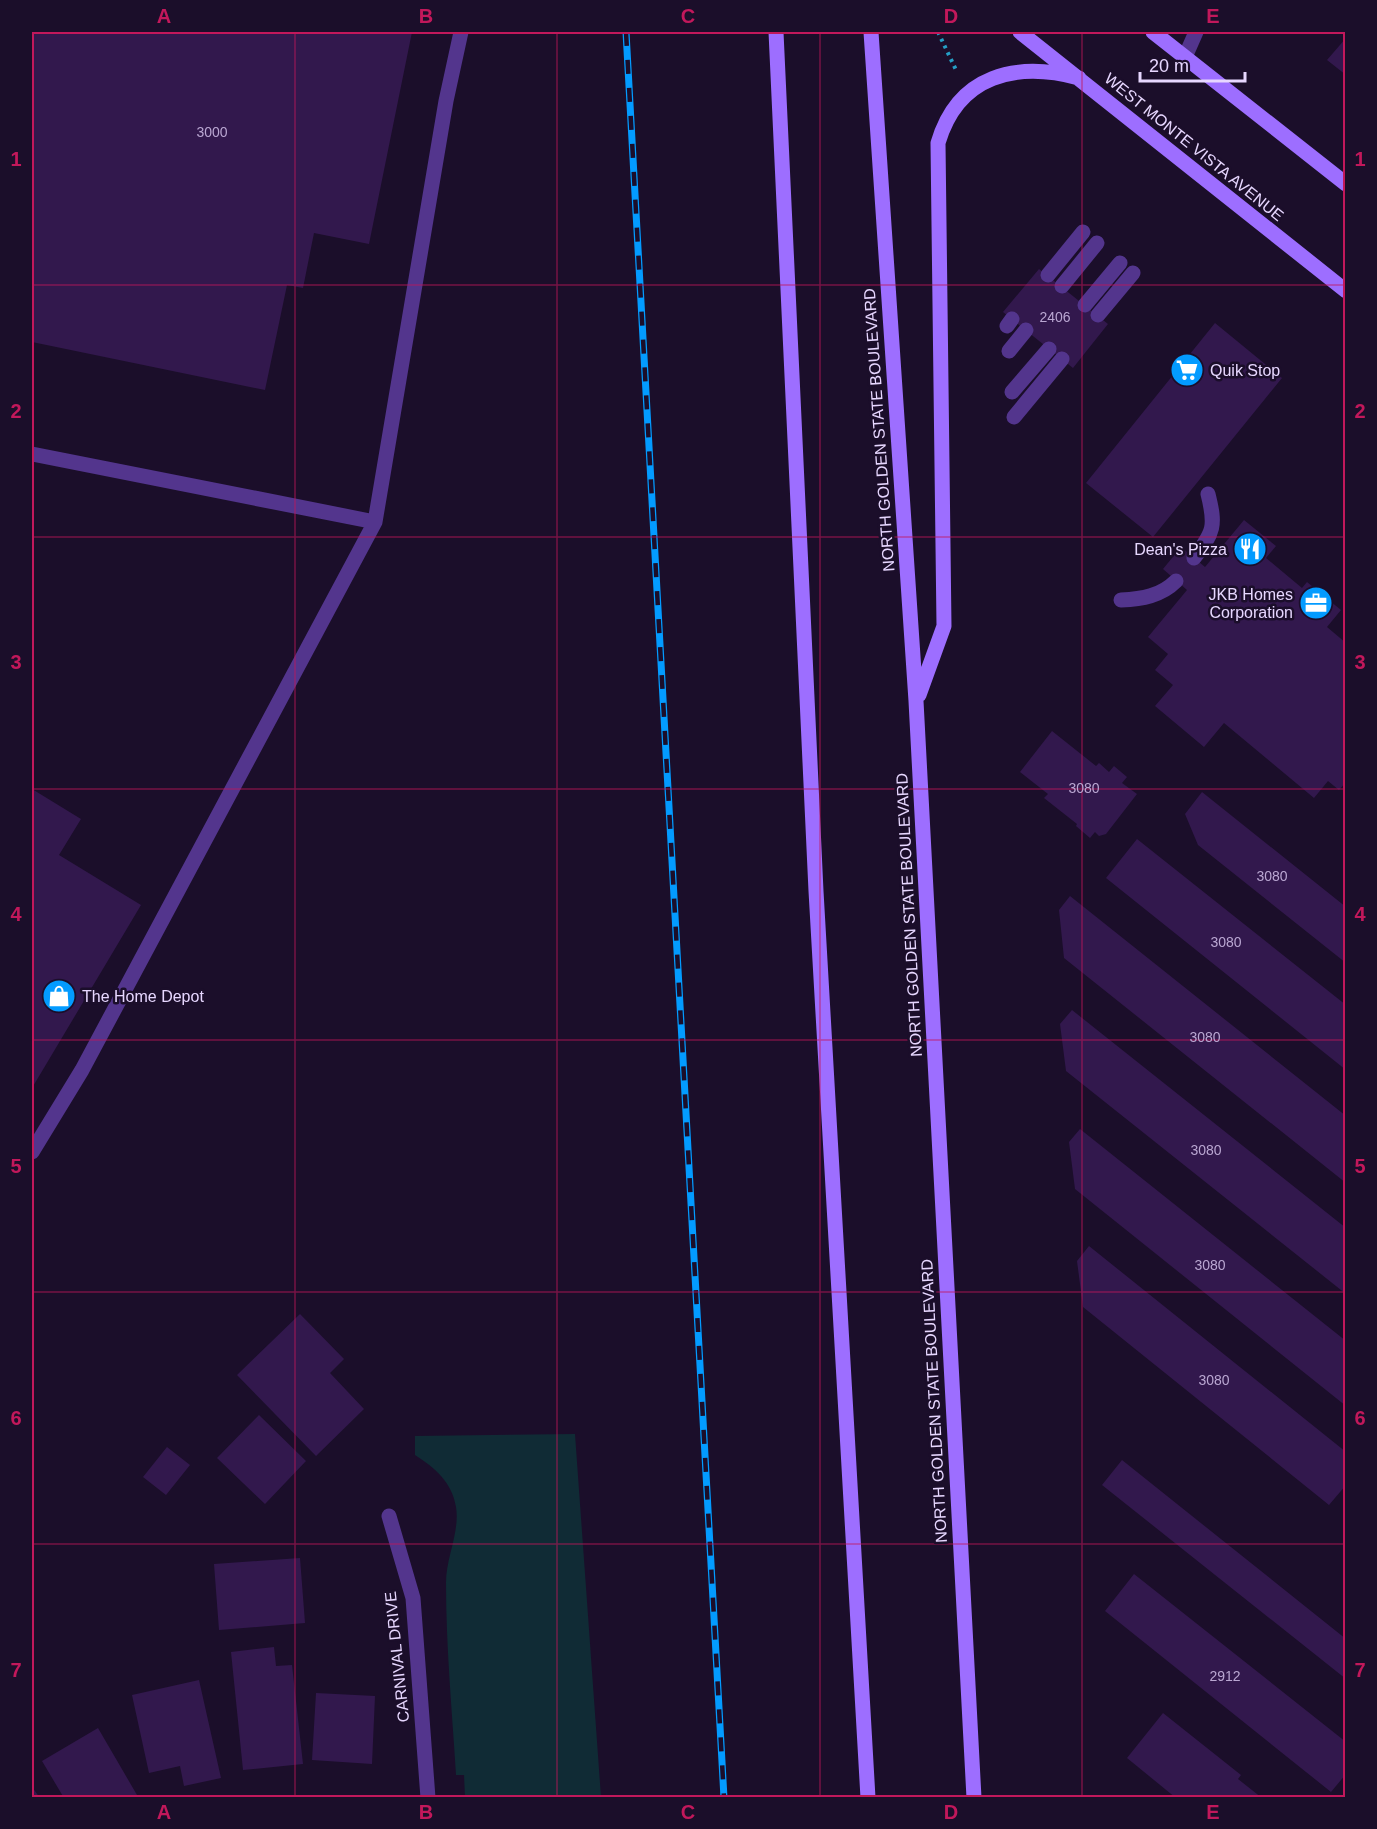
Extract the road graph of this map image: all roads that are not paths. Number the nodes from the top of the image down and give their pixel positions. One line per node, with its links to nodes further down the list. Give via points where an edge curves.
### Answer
1 (461, 32): 28 (street)
2 (776, 32): 36 (main road, via 817,903)
3 (871, 32): 32 (main road, NORTH GOLDEN STATE BOULEVARD)
4 (1020, 32): 9 (main road, WEST MONTE VISTA AVENUE)
5 (1153, 32): 8 (main road)
6 (1168, 32): 8 (main road)
7 (1196, 32): 8 (street)
8 (1185, 57): 10 (main road)
9 (1079, 78): 17 (main road, WEST MONTE VISTA AVENUE); 32 (main road, via 1026,70 992,80 959,103 938,144 944,626)
10 (1346, 184)
11 (1083, 232): 15 (street)
12 (1097, 243): 16 (street)
13 (1120, 263): 18 (street)
14 (1132, 273): 19 (street)
15 (1048, 275)
16 (1062, 286)
17 (1346, 291)
18 (1085, 305)
19 (1098, 315)
20 (1026, 330): 22 (street)
21 (1049, 349): 24 (street)
22 (1009, 351)
23 (1062, 359): 25 (street)
24 (1012, 392)
25 (1014, 417)
26 (32, 454): 28 (street)
27 (1208, 494): 29 (street, via 1213,514 1210,537)
28 (375, 522): 33 (street, via 82,1070)
29 (1194, 558)
30 (1176, 581): 31 (street, via 1146,598)
31 (1121, 600)
32 (916, 701): 37 (main road, NORTH GOLDEN STATE BOULEVARD)
33 (32, 1152)
34 (389, 1516): 35 (street, CARNIVAL DRIVE, via 413,1599)
35 (428, 1797)
36 (868, 1797)
37 (974, 1797)

